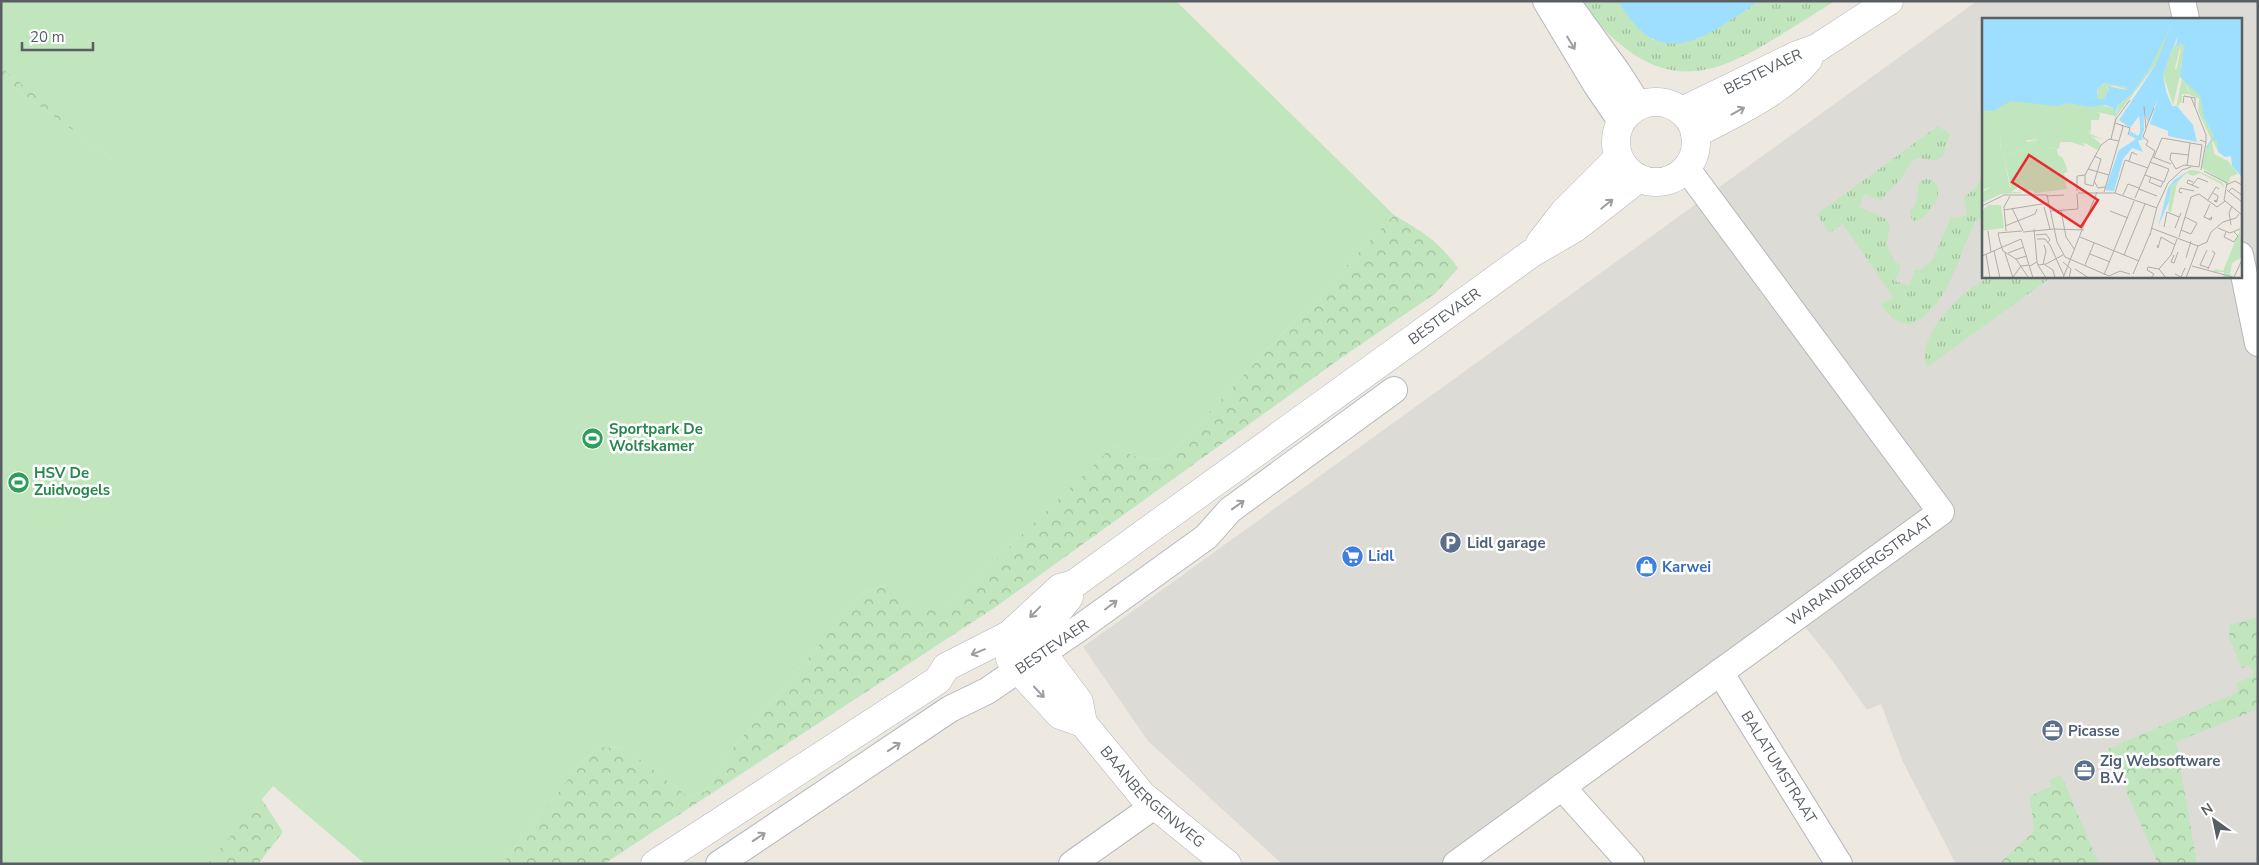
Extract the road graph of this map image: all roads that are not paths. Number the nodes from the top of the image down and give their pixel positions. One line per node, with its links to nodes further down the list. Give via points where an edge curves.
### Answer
1 (1546, 1): 6 (street, one-way to 6, via 1597,86)
2 (1566, 1): 6 (street, via 1618,73)
3 (1889, 1): 7 (street, BESTEVAER, via 1817,48 1798,72 1764,96)
4 (2182, 1): 5 (street)
5 (2186, 18)
6 (1630, 114): 7 (street, via 1646,102 1665,102); 8 (street, via 1614,141)
7 (1688, 122): 9 (street, via 1697,141)
8 (1618, 158): 10 (street, via 1627,172); 11 (street, BESTEVAER, via 1564,212)
9 (1687, 169): 10 (street, via 1664,182); 18 (street, WARANDEBERGSTRAAT, via 1941,512)
10 (1638, 179): 11 (street, BESTEVAER, one-way to 10, via 1575,228)
11 (1532, 253): 14 (street, BESTEVAER)
12 (2242, 266): 13 (street)
13 (2258, 343)
14 (1358, 379): 16 (street); 17 (street, BESTEVAER, via 1074,584 1060,588)
15 (1394, 390): 16 (street, BESTEVAER)
16 (1370, 410): 17 (street, BESTEVAER, one-way to 16, via 1206,537 1230,510)
17 (1023, 652): 20 (street, BAANBERGENWEG, via 1079,702 1083,723); 21 (street, BESTEVAER, via 946,667 938,680); 22 (street, BESTEVAER, one-way to 17, via 950,709 987,692)
18 (1720, 672): 19 (street, WARANDEBERGSTRAAT); 27 (street, BALATUMSTRAAT)
19 (1562, 787): 25 (street, WARANDEBERGSTRAAT); 26 (street)
20 (1154, 806): 23 (street); 24 (street, BAANBERGENWEG)
21 (655, 864)
22 (719, 864)
23 (1072, 864)
24 (1227, 864)
25 (1456, 864)
26 (1631, 864)
27 (1839, 864)

